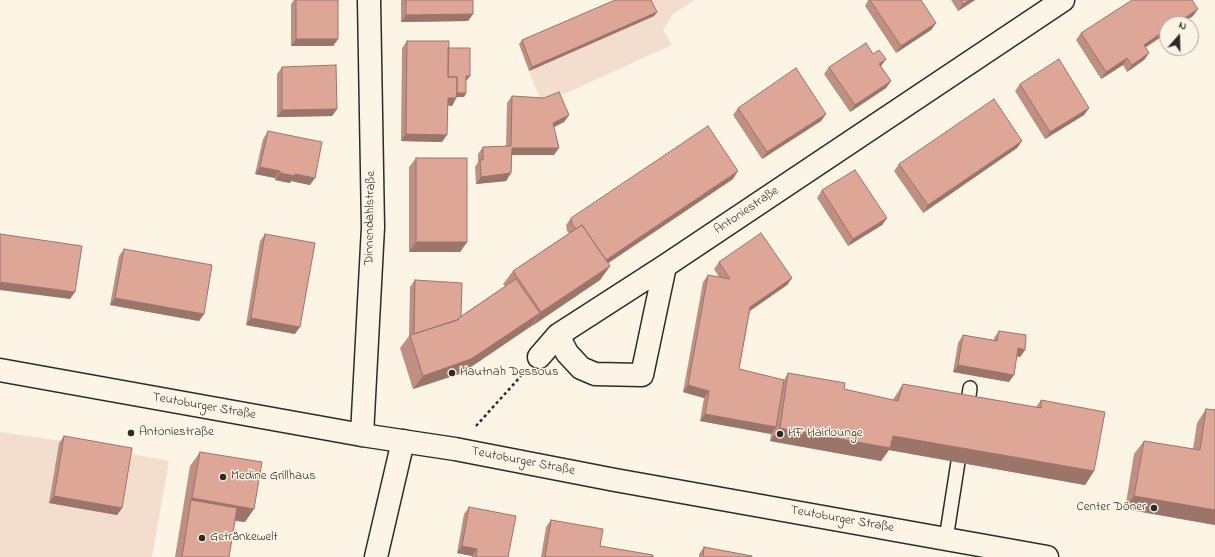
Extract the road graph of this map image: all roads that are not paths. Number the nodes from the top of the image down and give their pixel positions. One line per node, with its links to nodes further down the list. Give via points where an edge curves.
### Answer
1 (370, 0): 9 (street, Dinnendahlstraße, via 373,227)
2 (1063, 0): 3 (street, Antoniestraße)
3 (664, 266): 4 (street, Antoniestraße); 4 (street, via 642,375 595,374 581,368 567,353)
4 (558, 335): 5 (street, Antoniestraße)
5 (539, 357)
6 (0, 370): 9 (street, Teutoburger Straße)
7 (970, 388): 8 (lane)
8 (967, 410)
9 (362, 435): 10 (street, Teutoburger Straße)
10 (403, 441): 12 (street, Teutoburger Straße); 13 (street)
11 (958, 462): 12 (lane)
12 (946, 539): 14 (street, Teutoburger Straße)
13 (376, 557)
14 (1047, 557)

